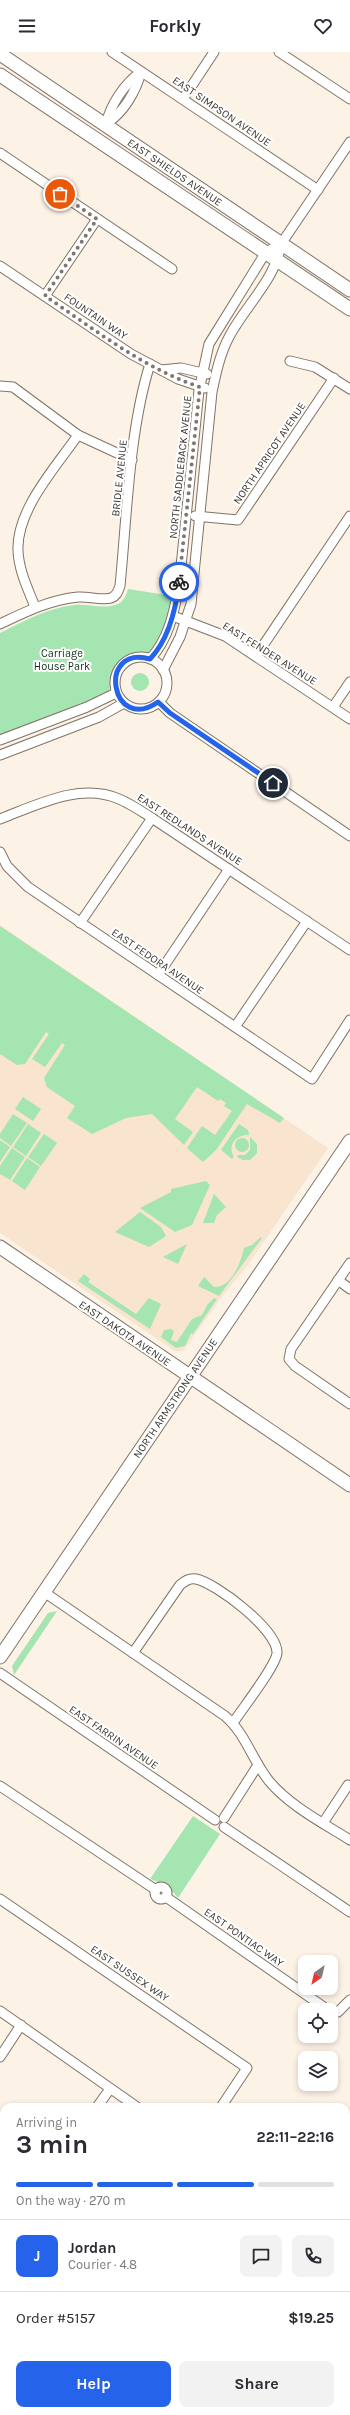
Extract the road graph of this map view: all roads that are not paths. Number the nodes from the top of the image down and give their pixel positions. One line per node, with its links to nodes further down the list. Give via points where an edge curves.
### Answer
1 (112, 52): 5 (street, EAST SIMPSON AVENUE)
2 (214, 52): 7 (street)
3 (279, 52): 8 (street)
4 (0, 54): 9 (street, EAST SHIELDS AVENUE)
5 (141, 72): 7 (street, EAST SIMPSON AVENUE); 9 (street, via 138,84 117,117)
6 (0, 75): 15 (street, EAST SHIELDS AVENUE)
7 (183, 99): 12 (street, EAST SIMPSON AVENUE)
8 (350, 99)
9 (106, 124): 14 (street, EAST SHIELDS AVENUE)
10 (350, 142): 12 (street)
11 (0, 153): 13 (street)
12 (318, 190): 14 (street)
13 (97, 219): 18 (street); 20 (street)
14 (281, 244): 15 (street); 16 (street); 19 (street, EAST SHIELDS AVENUE)
15 (266, 252): 16 (street, EAST SHIELDS AVENUE); 25 (street, NORTH SADDLEBACK AVENUE, via 209,344)
16 (279, 260): 21 (street, EAST SHIELDS AVENUE); 26 (street, via 229,337)
17 (0, 266): 20 (street, FOUNTAIN WAY)
18 (172, 268)
19 (350, 290)
20 (45, 296): 23 (street, FOUNTAIN WAY)
21 (350, 309)
22 (290, 360): 27 (street, via 315,367)
23 (150, 364): 24 (street, FOUNTAIN WAY); 33 (street, BRIDLE AVENUE, via 143,384)
24 (161, 370): 25 (street, via 181,368); 29 (street, FOUNTAIN WAY)
25 (203, 372): 26 (street); 29 (street, NORTH SADDLEBACK AVENUE)
26 (215, 376): 30 (street)
27 (334, 378): 31 (street); 36 (street, NORTH APRICOT AVENUE, via 238,520)
28 (0, 386): 32 (street, via 13,388)
29 (200, 387): 30 (street, FOUNTAIN WAY); 34 (street, NORTH SADDLEBACK AVENUE)
30 (212, 389): 36 (street)
31 (350, 389)
32 (78, 435): 33 (street); 37 (street, via 30,505 20,532 18,551 22,573)
33 (132, 460): 37 (street, BRIDLE AVENUE, via 120,586 116,595 111,598 66,598)
34 (188, 515): 36 (street, NORTH APRICOT AVENUE); 38 (street, NORTH SADDLEBACK AVENUE)
35 (350, 516): 41 (street)
36 (201, 517): 39 (street)
37 (35, 607): 40 (street)
38 (173, 616): 39 (street, EAST FENDER AVENUE); 42 (street, NORTH SADDLEBACK AVENUE, via 163,640)
39 (187, 620): 41 (street, EAST FENDER AVENUE, via 225,636); 43 (street)
40 (0, 624)
41 (256, 656): 48 (street, EAST FENDER AVENUE)
42 (150, 659): 43 (street); 45 (street, via 135,658 120,667 116,675)
43 (163, 670): 46 (street, via 167,684)
44 (350, 682): 48 (street)
45 (116, 693): 47 (street); 50 (street, via 87,707)
46 (158, 702): 47 (street, via 149,708 140,709); 54 (street, via 170,713)
47 (124, 703): 51 (street, via 99,717)
48 (333, 707): 49 (street, EAST FENDER AVENUE)
49 (350, 719)
50 (0, 740)
51 (0, 756)
52 (152, 818): 53 (street, EAST REDLANDS AVENUE, via 119,799 103,794 87,794 58,798); 56 (street, EAST REDLANDS AVENUE); 58 (street)
53 (0, 820)
54 (350, 836)
55 (0, 852): 58 (street, EAST FEDORA AVENUE, via 7,866 28,887)
56 (229, 869): 57 (street, EAST REDLANDS AVENUE); 60 (street)
57 (307, 921): 59 (street, EAST REDLANDS AVENUE); 62 (street)
58 (80, 923): 60 (street, EAST FEDORA AVENUE)
59 (350, 950)
60 (158, 975): 62 (street, EAST FEDORA AVENUE)
61 (350, 1020): 62 (street, EAST FEDORA AVENUE, via 312,1079)
62 (235, 1027)
63 (349, 1145): 68 (street, NORTH ARMSTRONG AVENUE)
64 (0, 1247): 68 (street, EAST DAKOTA AVENUE)
65 (350, 1263): 66 (street)
66 (338, 1280): 67 (street); 69 (street, via 291,1350 289,1359 295,1366)
67 (350, 1289)
68 (190, 1376): 70 (street, EAST DAKOTA AVENUE); 71 (street, NORTH ARMSTRONG AVENUE)
69 (350, 1404)
70 (350, 1486)
71 (44, 1592): 72 (street); 73 (street, NORTH ARMSTRONG AVENUE)
72 (133, 1653): 75 (street); 75 (street, via 180,1585 187,1580 195,1579 206,1583 258,1620 276,1644 276,1660)
73 (0, 1657)
74 (0, 1673): 79 (street, EAST FARRIN AVENUE)
75 (233, 1723): 76 (street, via 246,1740)
76 (258, 1765): 79 (street); 80 (street, via 280,1792)
77 (348, 1785): 80 (street)
78 (0, 1786): 85 (street, EAST PONTIAC WAY, via 156,1890 165,1888 166,1897)
79 (221, 1821): 83 (street, EAST FARRIN AVENUE)
80 (323, 1822): 81 (street)
81 (350, 1840)
82 (0, 1898): 93 (street, EAST SUSSEX WAY, via 247,2068)
83 (350, 1912)
84 (350, 2000): 86 (street)
85 (318, 2003)
86 (338, 2010)
87 (0, 2011): 88 (street)
88 (21, 2025): 89 (street); 90 (street)
89 (0, 2057)
90 (110, 2089): 91 (street); 92 (street)
91 (100, 2103)
92 (131, 2103)
93 (224, 2103)

